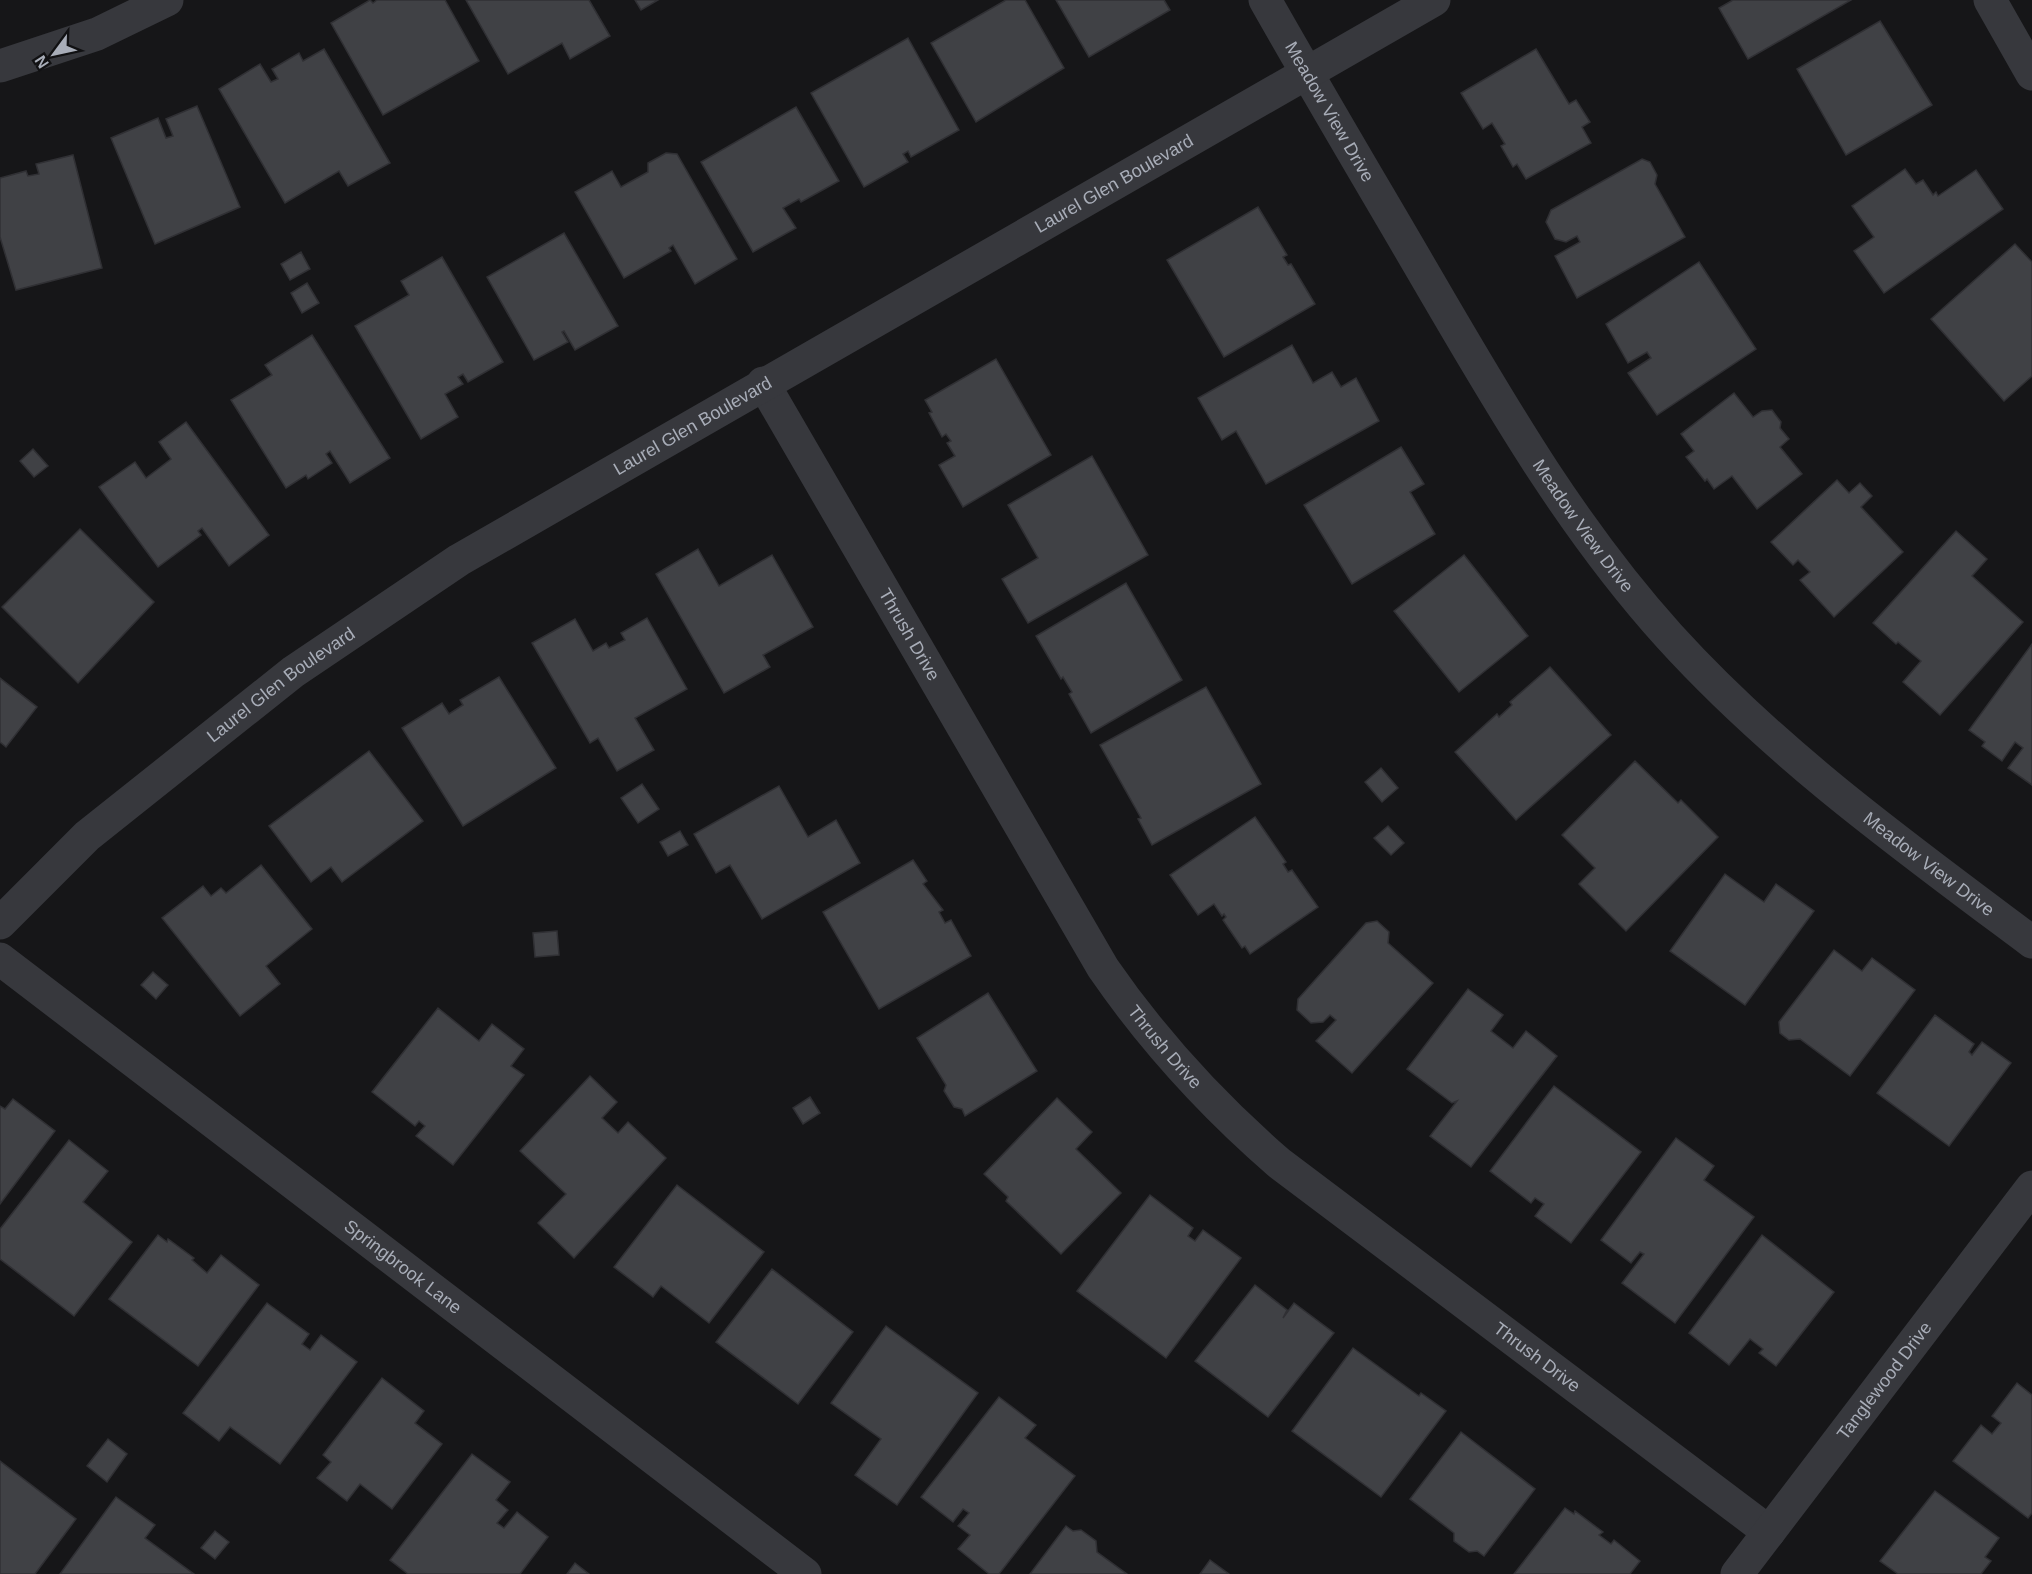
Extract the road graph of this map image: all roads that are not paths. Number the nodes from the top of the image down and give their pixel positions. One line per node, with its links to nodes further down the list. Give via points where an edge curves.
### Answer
1 (167, 0): 5 (street, via 97,34)
2 (1265, 0): 6 (street, Meadow View Drive)
3 (1434, 0): 6 (street, Laurel Glen Boulevard)
4 (1990, 0): 7 (street)
5 (0, 66)
6 (1306, 73): 8 (street, Laurel Glen Boulevard); 10 (street, Meadow View Drive, via 1511,423 1558,497 1611,568 1676,643 1794,759)
7 (2032, 74)
8 (763, 383): 9 (street, Laurel Glen Boulevard, via 459,560 293,672 87,836); 13 (street, Thrush Drive, via 1103,968 1141,1022 1184,1072 1229,1120 1279,1163)
9 (0, 922)
10 (2032, 942)
11 (0, 959): 14 (street, Springbrook Lane)
12 (2032, 1187): 13 (street, Tanglewood Drive)
13 (1769, 1532): 15 (street, Tanglewood Drive)
14 (805, 1574)
15 (1737, 1574)

